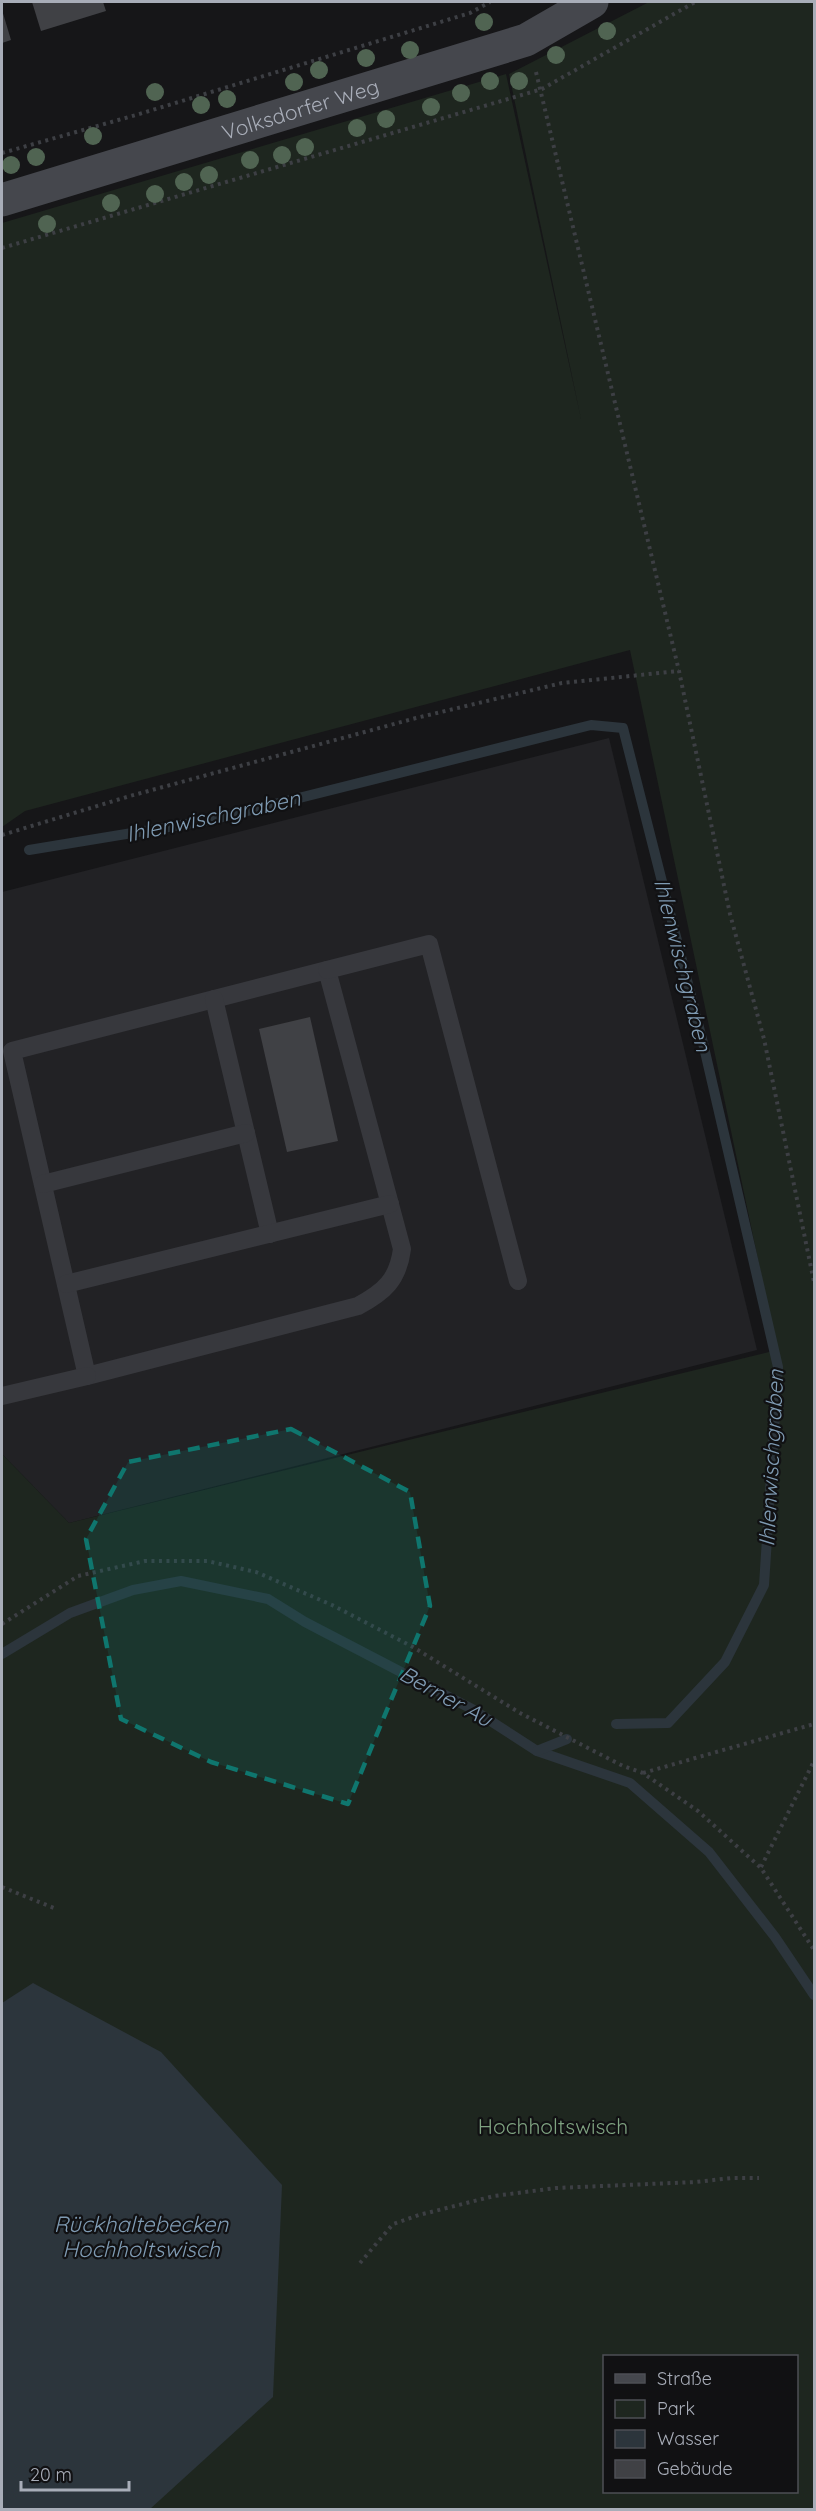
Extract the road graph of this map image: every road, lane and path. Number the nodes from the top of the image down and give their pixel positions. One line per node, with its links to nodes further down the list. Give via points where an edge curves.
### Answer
1 (490, 2): 6 (path, via 448,20)
2 (592, 2): 4 (street, Volksdorfer Weg)
3 (694, 2): 5 (path)
4 (525, 40): 5 (path); 7 (street, Volksdorfer Weg)
5 (542, 89): 8 (path); 9 (path)
6 (2, 153)
7 (2, 200)
8 (2, 248)
9 (680, 671): 10 (path, via 551,685 130,796); 18 (path, via 730,914 764,1039)
10 (2, 836)
11 (327, 970): 12 (lane); 15 (lane); 17 (lane, via 429,944)
12 (214, 999): 13 (lane); 14 (lane, via 12,1051)
13 (246, 1133): 14 (lane); 16 (lane)
14 (43, 1185): 19 (lane)
15 (390, 1204): 16 (lane); 20 (lane, via 402,1249 400,1265 379,1295 358,1306)
16 (270, 1234): 19 (lane)
17 (518, 1281)
18 (814, 1282)
19 (66, 1284): 20 (lane)
20 (87, 1376): 21 (lane)
21 (2, 1396)
22 (2, 1624): 25 (path, via 78,1576 145,1561 207,1561 256,1572 413,1647 520,1713)
23 (814, 1724): 25 (path)
24 (814, 1761): 26 (path)
25 (643, 1773): 26 (path, via 698,1811)
26 (761, 1868): 29 (path)
27 (2, 1887): 28 (path)
28 (54, 1908)
29 (814, 1950)
30 (759, 2178): 31 (path, via 556,2188 494,2196 393,2224)
31 (360, 2263)

